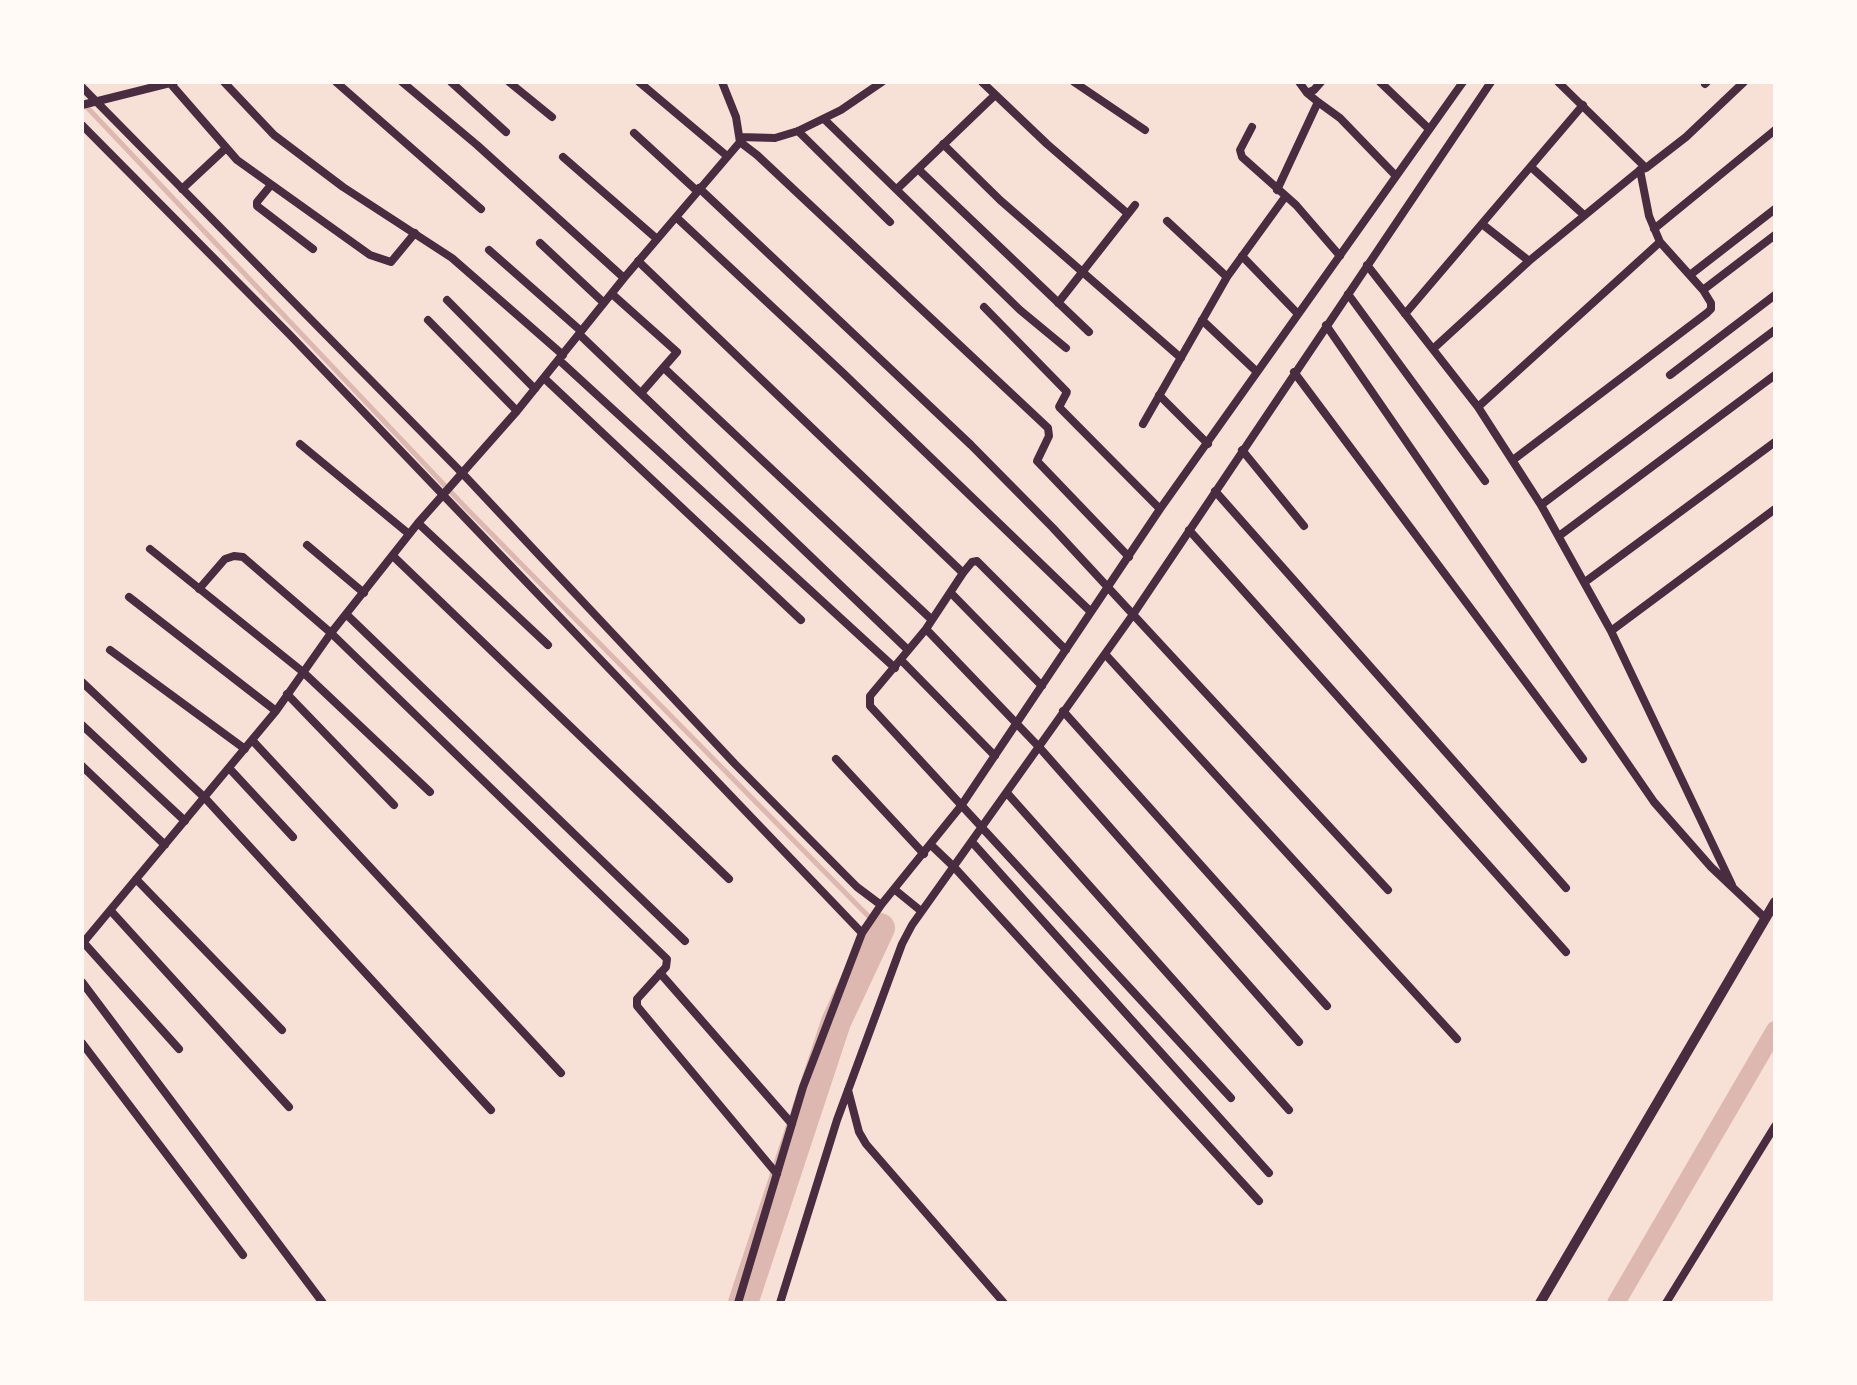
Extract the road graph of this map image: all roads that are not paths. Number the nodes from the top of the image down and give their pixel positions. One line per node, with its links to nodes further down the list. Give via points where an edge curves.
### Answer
1 (172, 82): 25 (street); 39 (street)
2 (224, 82): 62 (street, via 274,135)
3 (336, 82): 53 (street)
4 (402, 82): 77 (street)
5 (451, 82): 35 (street)
6 (509, 82): 27 (street)
7 (639, 82): 40 (street)
8 (722, 82): 37 (street)
9 (863, 82): 21 (street)
10 (882, 82): 21 (street)
11 (982, 82): 23 (street)
12 (1074, 82): 32 (street)
13 (1299, 82): 22 (street)
14 (1321, 82): 22 (street)
15 (1380, 82): 31 (street)
16 (1463, 82): 31 (street)
17 (1491, 82): 73 (street)
18 (1558, 82): 26 (street)
19 (1744, 82): 44 (street)
20 (82, 87): 25 (street)
21 (872, 90): 28 (street)
22 (1307, 93): 24 (street)
23 (995, 95): 38 (street); 55 (street)
24 (1318, 102): 45 (street); 50 (street)
25 (90, 104): 47 (street)
26 (1583, 105): 42 (street); 44 (street)
27 (552, 117)
28 (824, 119): 34 (street); 48 (street)
29 (82, 125): 118 (street)
30 (1252, 127): 50 (street, via 1241,153)
31 (1429, 129): 45 (street)
32 (1145, 130)
33 (1775, 130): 61 (street)
34 (798, 131): 37 (street); 59 (street)
35 (506, 132)
36 (634, 133): 49 (street)
37 (738, 142): 40 (street); 130 (street, via 1048,428 1037,461)
38 (943, 144): 43 (street); 74 (street)
39 (226, 148): 46 (street); 47 (street)
40 (727, 156): 49 (street)
41 (563, 157): 64 (street)
42 (1531, 167): 56 (street); 60 (street)
43 (918, 169): 48 (street); 84 (street)
44 (1643, 169): 56 (street); 61 (street)
45 (1396, 176): 70 (street)
46 (271, 185): 62 (street, via 385,262 394,259); 67 (street, via 256,204)
47 (182, 189): 115 (street)
48 (897, 189): 94 (street)
49 (698, 190): 57 (street); 133 (street, via 971,445)
50 (1277, 190): 51 (street)
51 (1285, 197): 69 (street); 70 (street)
52 (1135, 205): 55 (street)
53 (481, 209)
54 (1775, 209): 75 (street)
55 (1127, 213): 74 (street)
56 (1584, 215): 72 (street)
57 (676, 217): 64 (street); 138 (street)
58 (1167, 221): 76 (street)
59 (890, 222)
60 (1482, 224): 72 (street); 87 (street)
61 (1654, 229): 65 (street)
62 (415, 233): 96 (street, via 472,273)
63 (1775, 235): 78 (street)
64 (657, 239): 71 (street)
65 (1660, 242): 75 (street); 107 (street)
66 (540, 243): 83 (street)
67 (313, 249)
68 (489, 250): 93 (street)
69 (1242, 256): 76 (street); 86 (street)
70 (1340, 256): 86 (street)
71 (638, 261): 77 (street); 131 (street)
72 (1529, 261): 95 (street)
73 (1367, 265): 80 (street); 87 (street)
74 (1082, 271): 84 (street); 97 (street)
75 (1690, 275): 78 (street)
76 (1227, 277): 89 (street)
77 (624, 278): 79 (street)
78 (1703, 290): 114 (street, via 1711,303 1707,313)
79 (612, 294): 83 (street); 98 (street, via 676,352)
80 (1348, 294): 90 (street); 116 (street)
81 (1775, 295): 101 (street)
82 (447, 300): 104 (street)
83 (604, 303): 93 (street)
84 (1058, 303): 92 (street)
85 (984, 307): 120 (street, via 1067,392 1059,407)
86 (1298, 314): 99 (street)
87 (1405, 314): 95 (street)
88 (428, 320): 108 (street)
89 (1202, 320): 97 (street); 99 (street)
90 (1326, 325): 100 (street); 187 (street, via 1654,802)
91 (1775, 330): 119 (street)
92 (1089, 332)
93 (580, 333): 96 (street); 105 (street)
94 (1066, 348)
95 (1434, 348): 107 (street)
96 (561, 357): 103 (street); 152 (street)
97 (1181, 358): 106 (street)
98 (664, 368): 105 (street); 141 (street)
99 (1257, 372): 112 (street)
100 (1294, 372): 113 (street); 166 (street)
101 (1670, 375)
102 (1775, 375): 126 (street)
103 (544, 378): 104 (street); 142 (street)
104 (535, 389): 108 (street)
105 (642, 392): 148 (street)
106 (1159, 395): 109 (street); 112 (street)
107 (1478, 407): 114 (street)
108 (517, 411): 115 (street)
109 (1143, 424)
110 (1775, 442): 132 (street)
111 (300, 444): 125 (street)
112 (1208, 444): 120 (street)
113 (1242, 450): 117 (street); 123 (street)
114 (1513, 460): 119 (street)
115 (461, 476): 118 (street); 189 (street, via 735,764)
116 (1485, 481)
117 (1215, 491): 124 (street); 184 (street)
118 (443, 493): 122 (street); 193 (street)
119 (1541, 505): 126 (street)
120 (1160, 509): 130 (street)
121 (1775, 509): 144 (street)
122 (418, 523): 125 (street); 146 (street)
123 (1304, 526)
124 (1189, 530): 139 (street); 196 (street)
125 (409, 534): 129 (street)
126 (1559, 536): 132 (street)
127 (307, 545): 135 (street)
128 (150, 549): 134 (street)
129 (393, 556): 135 (street); 183 (street)
130 (1129, 557): 133 (street)
131 (963, 573): 136 (street); 149 (street, via 977,561)
132 (1585, 582): 144 (street)
133 (1107, 588): 138 (street); 139 (street)
134 (199, 589): 145 (street, via 225,559 243,557); 153 (street)
135 (364, 593): 140 (street)
136 (951, 593): 141 (street); 155 (street)
137 (129, 597): 157 (street)
138 (1091, 612): 149 (street)
139 (1134, 613): 150 (street); 186 (street)
140 (346, 614): 145 (street); 194 (street)
141 (931, 619): 143 (street)
142 (801, 620)
143 (926, 629): 148 (street); 159 (street)
144 (1611, 631): 187 (street)
145 (331, 633): 153 (street); 197 (street, via 667,959)
146 (548, 645)
147 (110, 650): 163 (street)
148 (908, 650): 151 (street)
149 (1066, 650): 155 (street)
150 (1105, 654): 158 (street); 201 (street)
151 (901, 660): 152 (street); 164 (street)
152 (895, 668): 173 (street, via 870,696 870,706)
153 (303, 672): 156 (street); 169 (street)
154 (82, 682): 171 (street)
155 (1042, 686): 159 (street)
156 (287, 694): 157 (street); 172 (street)
157 (276, 711): 161 (street)
158 (1063, 711): 162 (street); 199 (street)
159 (1017, 724): 162 (street); 164 (street)
160 (82, 725): 174 (street)
161 (252, 740): 163 (street); 205 (street)
162 (1039, 747): 170 (street); 202 (street)
163 (245, 749): 168 (street)
164 (995, 756): 173 (street)
165 (836, 759): 180 (street)
166 (1583, 759)
167 (82, 766): 178 (street)
168 (229, 768): 171 (street); 176 (street)
169 (430, 792)
170 (1007, 793): 175 (street); 210 (street)
171 (205, 798): 174 (street); 209 (street)
172 (394, 805)
173 (961, 806): 175 (street); 179 (street)
174 (185, 821): 178 (street)
175 (982, 828): 177 (street); 207 (street)
176 (293, 837)
177 (972, 842): 181 (street); 213 (street)
178 (165, 845): 182 (street)
179 (931, 845): 180 (street); 181 (street)
180 (924, 854): 185 (street)
181 (954, 867): 191 (street); 215 (street)
182 (136, 879): 190 (street); 200 (street)
183 (729, 879)
184 (1566, 888)
185 (894, 889): 189 (street); 191 (street)
186 (1388, 890)
187 (1736, 893): 192 (street)
188 (1775, 902): 192 (street)
189 (881, 905): 193 (street)
190 (111, 911): 195 (street); 208 (street)
191 (921, 911): 206 (street, via 902,944)
192 (1765, 918): 221 (street)
193 (862, 933): 211 (street)
194 (685, 941)
195 (83, 944): 204 (street)
196 (1566, 952)
197 (660, 973): 211 (street); 214 (street, via 636,1002)
198 (82, 982): 217 (street)
199 (1327, 1006)
200 (282, 1030)
201 (1457, 1039)
202 (1299, 1042)
203 (82, 1043): 216 (street)
204 (179, 1049)
205 (561, 1073)
206 (848, 1090): 219 (street); 220 (street, via 866,1144)
207 (1231, 1098)
208 (289, 1107)
209 (491, 1110)
210 (1289, 1110)
211 (792, 1124): 214 (street)
212 (1775, 1126): 222 (street)
213 (1269, 1173)
214 (777, 1174): 218 (street)
215 (1259, 1201)
216 (243, 1255)
217 (323, 1303)
218 (738, 1303)
219 (780, 1303)
220 (1004, 1303)
221 (1540, 1303)
222 (1666, 1303)

